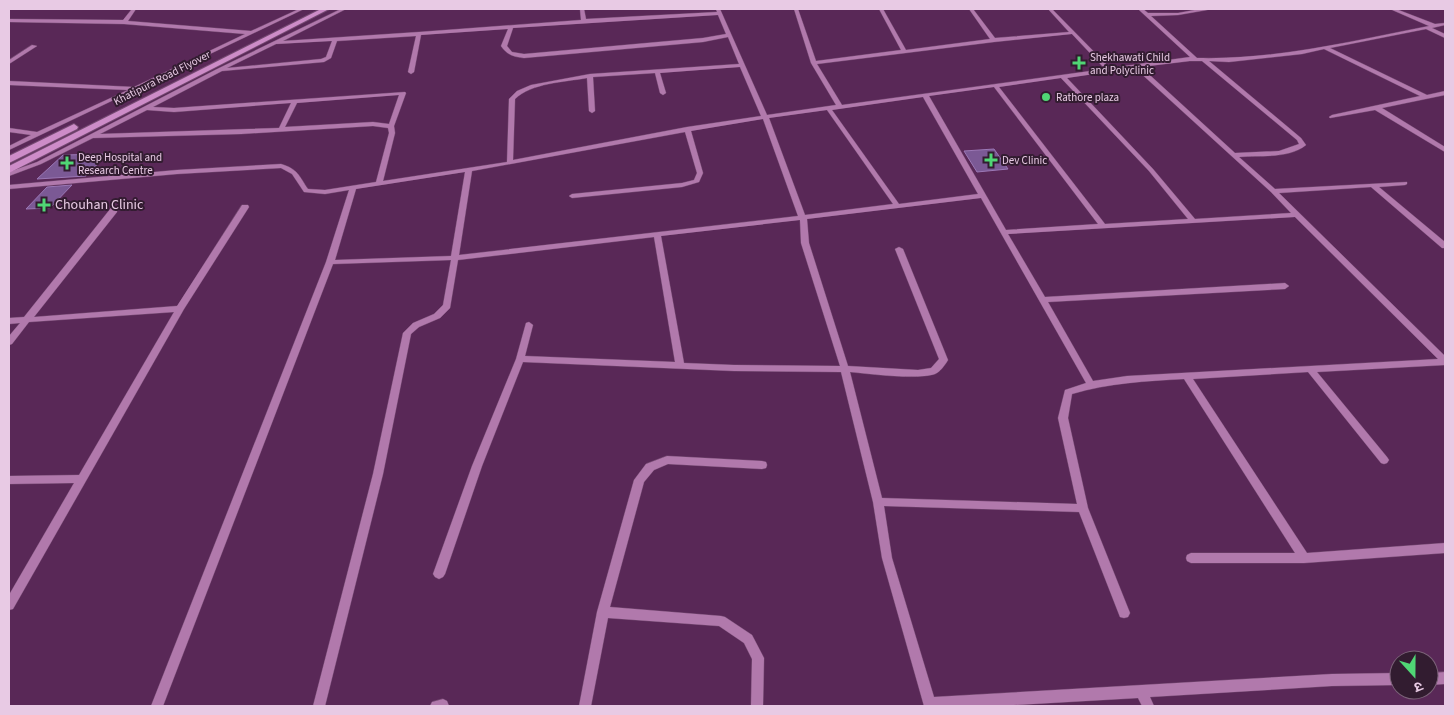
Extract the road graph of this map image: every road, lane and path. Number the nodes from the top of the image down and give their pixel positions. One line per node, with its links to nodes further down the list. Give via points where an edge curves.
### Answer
1 (134, 9): 18 (street)
2 (302, 9): 24 (street)
3 (312, 9): 70 (main road, Khatipura Road Flyover)
4 (326, 9): 70 (main road, Khatipura Road Flyover)
5 (344, 9): 30 (street)
6 (582, 9): 16 (street)
7 (796, 9): 36 (street)
8 (881, 9): 33 (street)
9 (971, 9): 29 (street)
10 (1050, 9): 23 (street)
11 (1140, 9): 15 (street)
12 (1206, 9): 15 (street, via 1178,14)
13 (1392, 9): 20 (street)
14 (719, 11): 16 (street); 26 (street)
15 (1147, 14): 34 (street)
16 (584, 20): 21 (street)
17 (9, 22): 18 (street)
18 (124, 22): 24 (street)
19 (1445, 24): 20 (street)
20 (1436, 26): 22 (street)
21 (511, 27): 25 (street); 26 (street, via 504,46 512,55 524,56)
22 (1427, 28): 27 (street); 32 (street)
23 (1071, 32): 29 (street); 40 (street)
24 (252, 33): 47 (street)
25 (419, 34): 28 (street); 42 (street)
26 (729, 35): 37 (street)
27 (1445, 36)
28 (334, 40): 30 (street); 39 (street, via 328,58 322,61)
29 (994, 40): 33 (street)
30 (273, 43): 39 (street)
31 (34, 46): 35 (street)
32 (1323, 47): 34 (street, via 1246,59); 51 (street)
33 (905, 52): 36 (street)
34 (1199, 59): 38 (street); 68 (street, via 1299,139 1303,146 1296,150)
35 (9, 62)
36 (814, 63): 53 (street)
37 (742, 65): 41 (street); 58 (street)
38 (1136, 66): 40 (street); 68 (street)
39 (219, 70): 54 (street)
40 (1108, 70): 44 (street)
41 (657, 71): 43 (street); 48 (street)
42 (411, 72)
43 (590, 76): 57 (street); 69 (street, via 533,86 512,99)
44 (1062, 76): 46 (street); 85 (street, via 1151,170)
45 (9, 83): 47 (street)
46 (995, 85): 50 (street); 86 (street)
47 (135, 88): 64 (street)
48 (663, 93)
49 (1445, 93): 51 (street)
50 (925, 95): 53 (street); 79 (street)
51 (1426, 96): 56 (street)
52 (295, 102): 54 (street, via 174,110); 60 (street, via 403,93); 63 (street)
53 (840, 106): 55 (street)
54 (148, 108): 65 (street)
55 (828, 108): 58 (street); 81 (street)
56 (1376, 108): 59 (street); 67 (street)
57 (592, 111)
58 (765, 117): 61 (street); 84 (street)
59 (1332, 117)
60 (391, 126): 63 (street, via 373,124); 72 (street, via 392,134)
61 (687, 129): 69 (street); 78 (street, via 700,174 697,181)
62 (9, 130): 64 (street)
63 (281, 130): 65 (street)
64 (37, 134): 66 (street)
65 (92, 136): 70 (street, via 40,163)
66 (9, 148)
67 (1445, 150)
68 (1233, 155): 77 (street)
69 (510, 162): 71 (street)
70 (10, 168)
71 (469, 170): 72 (street); 91 (street)
72 (379, 183): 76 (street)
73 (1406, 183): 74 (street)
74 (1374, 186): 77 (street); 89 (street)
75 (9, 187): 76 (street, via 281,166 297,174 306,191 325,192)
76 (353, 187): 92 (street)
77 (1273, 191): 83 (street)
78 (572, 196)
79 (982, 196): 81 (street); 87 (street)
80 (246, 207): 95 (street)
81 (898, 207): 84 (street)
82 (114, 210): 96 (street)
83 (1298, 215): 85 (street); 101 (street)
84 (803, 218): 88 (street); 103 (street, via 805,243)
85 (1193, 221): 86 (street)
86 (1102, 225): 87 (street)
87 (1003, 232): 94 (street)
88 (657, 234): 91 (street); 102 (street)
89 (1445, 246)
90 (899, 249): 103 (street, via 944,360 934,370 918,373)
91 (456, 258): 92 (street); 124 (street, via 447,306 440,315 412,326 407,333 359,555)
92 (330, 262): 123 (street)
93 (1285, 286): 94 (street)
94 (1042, 300): 106 (street)
95 (180, 310): 96 (street); 109 (street)
96 (27, 320): 97 (street); 99 (street)
97 (9, 321)
98 (529, 325): 100 (street)
99 (9, 342)
100 (520, 359): 102 (street); 116 (street, via 477,466)
101 (1445, 361): 104 (street)
102 (680, 365): 103 (street)
103 (846, 368): 111 (street)
104 (1310, 369): 105 (street); 107 (street)
105 (1187, 376): 106 (street, via 1127,379); 115 (street)
106 (1091, 385): 112 (street, via 1068,392 1062,418)
107 (1384, 460)
108 (762, 464): 118 (street, via 667,460 650,467 639,480)
109 (82, 479): 110 (street); 117 (street)
110 (9, 480)
111 (878, 502): 112 (street); 122 (street, via 887,558)
112 (1083, 508): 119 (street)
113 (1445, 548): 115 (street)
114 (1192, 558): 115 (street)
115 (1304, 558)
116 (439, 574)
117 (9, 605)
118 (603, 612): 125 (street); 126 (street, via 720,621 748,639 758,658)
119 (1124, 613)
120 (1389, 679): 121 (street)
121 (1141, 691): 122 (street); 127 (street)
122 (930, 705)
123 (157, 706)
124 (319, 706)
125 (585, 706)
126 (758, 706)
127 (1148, 706)

